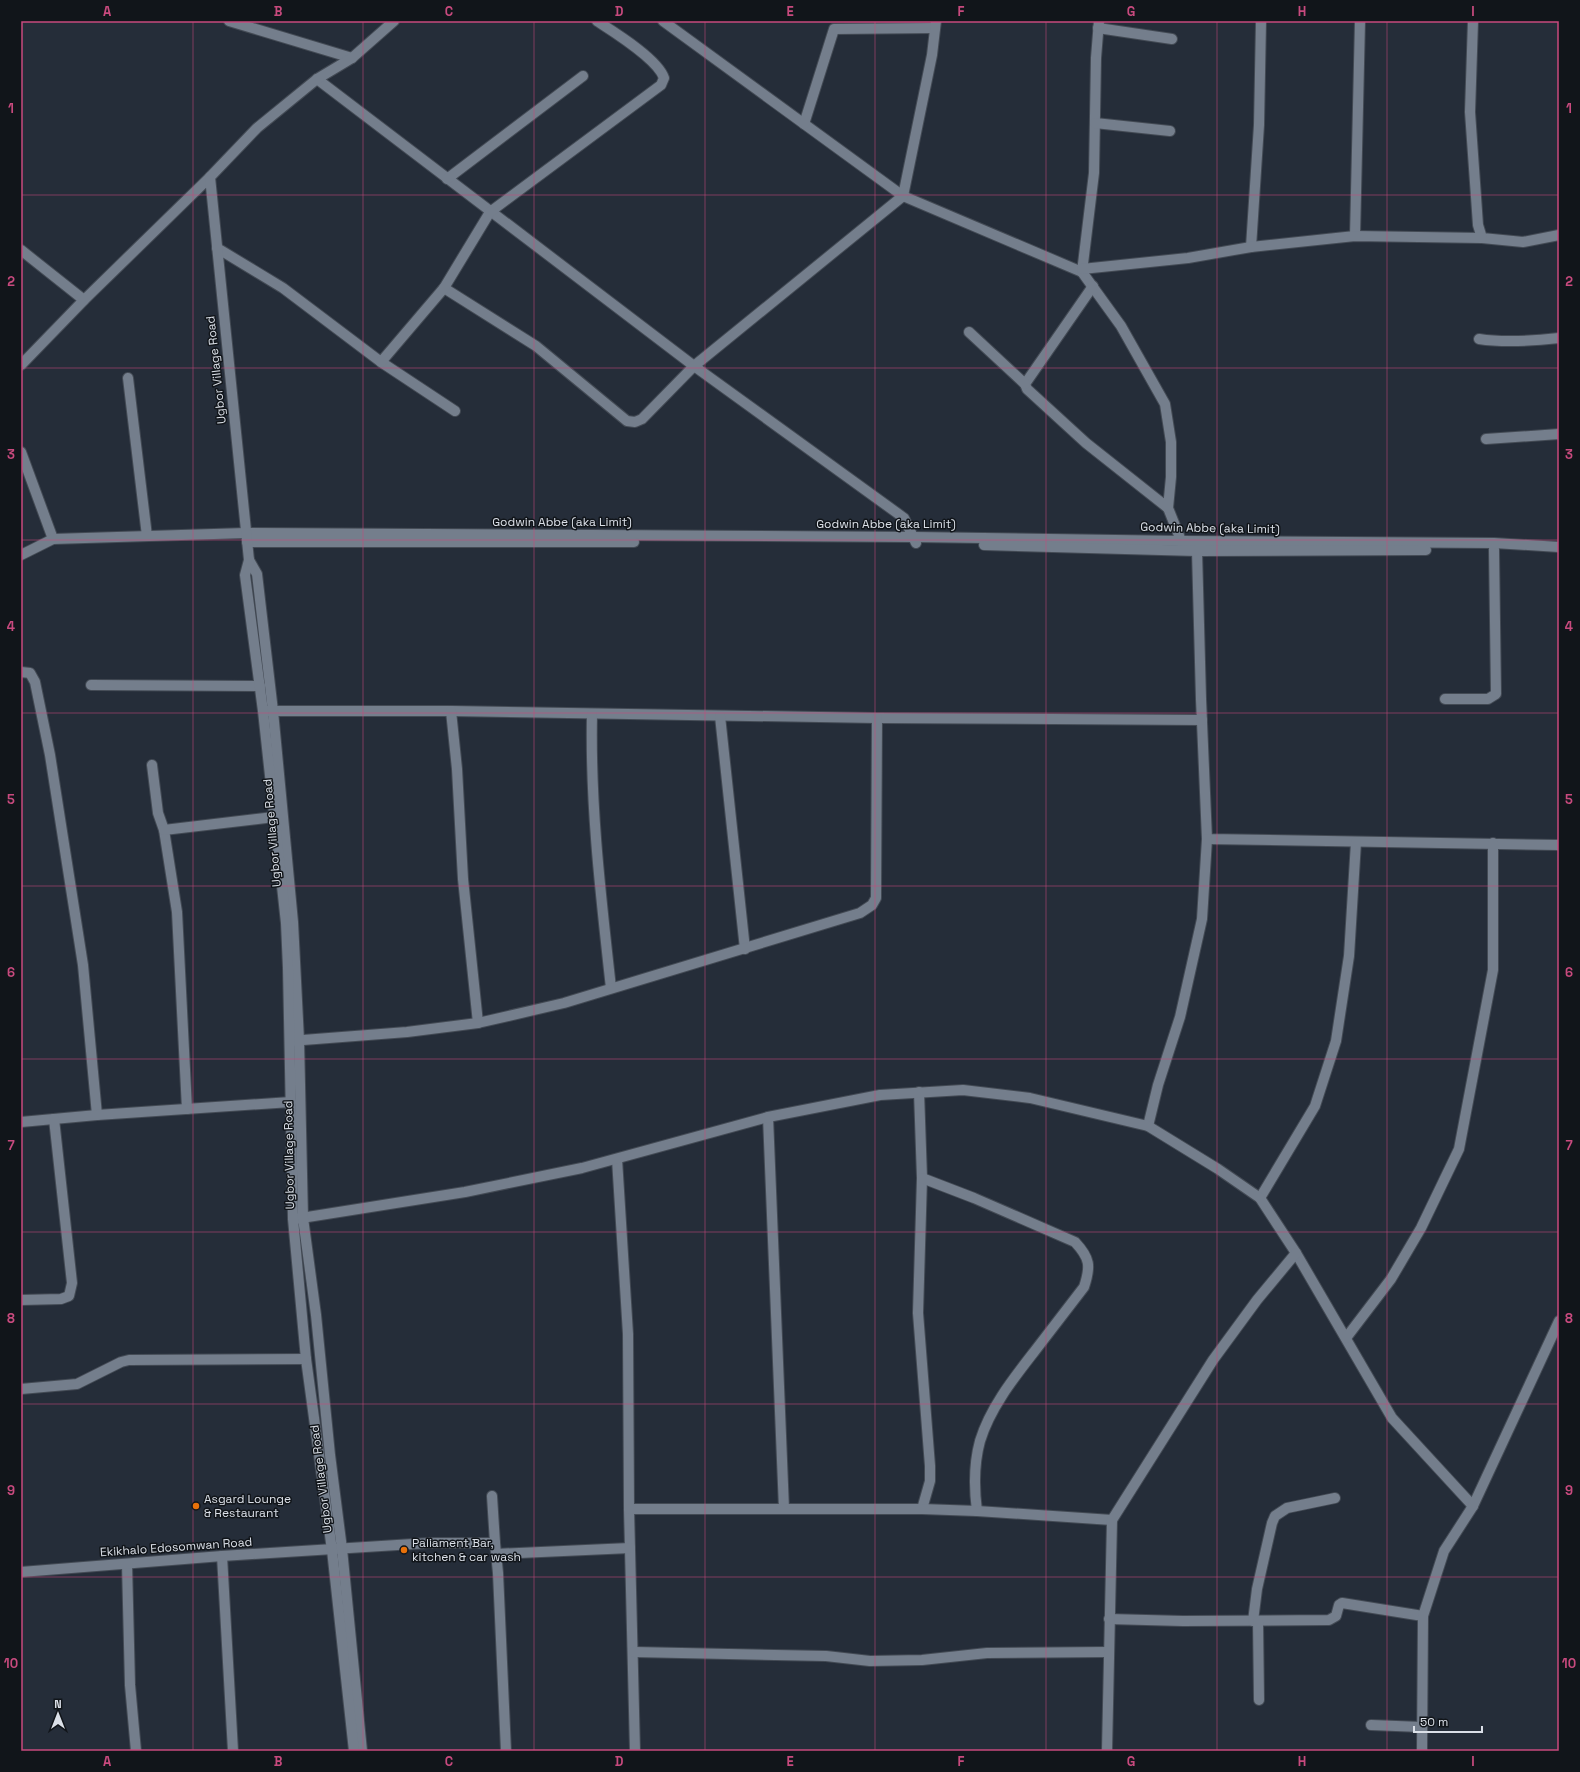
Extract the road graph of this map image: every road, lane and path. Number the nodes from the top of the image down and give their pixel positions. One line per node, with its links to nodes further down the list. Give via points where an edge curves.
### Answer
1 (229, 21): 11 (street)
2 (394, 21): 11 (street)
3 (597, 21): 20 (street, via 654,63 664,78 661,85)
4 (663, 21): 15 (street)
5 (1261, 21): 24 (street, via 1259,125)
6 (1360, 21): 21 (street)
7 (1473, 21): 23 (street, via 1470,112 1478,225)
8 (935, 25): 15 (street, via 834,29); 19 (street, via 932,55)
9 (1099, 25): 10 (street); 14 (street)
10 (1172, 38)
11 (352, 58): 13 (street)
12 (583, 76): 18 (street)
13 (316, 79): 17 (street, via 257,128); 18 (street)
14 (1095, 123): 16 (street); 27 (street, via 1094,173)
15 (804, 124): 19 (street)
16 (1170, 131)
17 (210, 177): 25 (street, Ugbor Village Road); 30 (street)
18 (447, 179): 20 (street)
19 (903, 196): 27 (street); 36 (street)
20 (490, 212): 29 (street); 36 (street)
21 (1355, 236): 23 (street); 24 (street)
22 (1559, 236): 23 (street, via 1523,242)
23 (1482, 238)
24 (1251, 247): 27 (street, via 1188,258)
25 (217, 248): 34 (street, via 283,288); 45 (street, Ugbor Village Road)
26 (21, 250): 30 (street)
27 (1082, 270): 28 (street)
28 (1093, 286): 38 (street); 43 (street, via 1122,326 1165,404 1171,442)
29 (444, 288): 34 (street); 36 (street, via 536,346 627,421 635,422 642,419)
30 (84, 300): 35 (street)
31 (969, 332): 38 (street)
32 (1559, 338): 33 (street, via 1539,341)
33 (1479, 339)
34 (382, 362): 39 (street)
35 (21, 365)
36 (694, 366): 47 (street, via 904,518)
37 (128, 378): 44 (street)
38 (1025, 384): 43 (street, via 1027,389 1086,443)
39 (455, 411)
40 (1559, 434): 41 (street)
41 (1486, 439)
42 (21, 452): 46 (street)
43 (1168, 508): 49 (street)
44 (147, 536): 45 (street, Godwin Abbe (aka Limit)); 46 (street, Godwin Abbe (aka Limit))
45 (246, 537): 47 (street, Godwin Abbe (aka Limit)); 54 (street, Ugbor Village Road)
46 (53, 539): 53 (street)
47 (915, 540): 49 (street, Godwin Abbe (aka Limit))
48 (1526, 545): 49 (street, Godwin Abbe (aka Limit), via 1486,543); 50 (street, Godwin Abbe (aka Limit)); 51 (street, Godwin Abbe (aka Limit))
49 (1183, 546): 52 (street, Godwin Abbe (aka Limit))
50 (1559, 547)
51 (1494, 549): 52 (street, Godwin Abbe (aka Limit)); 58 (street, via 1496,694 1488,699)
52 (1197, 551): 64 (street)
53 (21, 555)
54 (248, 560): 57 (street, Ugbor Village Road, via 245,575); 59 (street, Ugbor Village Road, via 257,574)
55 (21, 672): 79 (street, via 30,673 34,682 50,755 83,965)
56 (91, 685): 57 (street)
57 (260, 686): 59 (street, Ugbor Village Road)
58 (1446, 699)
59 (268, 711): 60 (street); 66 (street, Ugbor Village Road); 75 (street, Ugbor Village Road, via 293,922)
60 (451, 711): 61 (street); 74 (street, via 463,879)
61 (592, 714): 62 (street); 73 (street, via 591,755 598,864)
62 (720, 716): 63 (street); 72 (street)
63 (877, 718): 64 (street); 72 (street, via 876,898 872,905 860,913)
64 (1202, 720): 68 (street)
65 (152, 765): 67 (street, via 158,813)
66 (274, 817): 67 (street); 75 (street, Ugbor Village Road, via 286,923)
67 (164, 830): 78 (street, via 177,912)
68 (1207, 839): 69 (street); 83 (street, via 1202,919 1180,1016)
69 (1356, 842): 70 (street); 86 (street, via 1349,956 1336,1041 1315,1106)
70 (1493, 843): 71 (street); 91 (street, via 1493,970 1459,1149 1421,1228 1391,1280)
71 (1559, 845)
72 (745, 949): 73 (street)
73 (611, 988): 74 (street)
74 (478, 1024): 75 (street)
75 (295, 1040): 77 (street, Ugbor Village Road); 87 (street, Ugbor Village Road)
76 (918, 1092): 80 (street, via 880,1095); 83 (street, via 963,1090 1030,1098); 85 (street)
77 (291, 1102): 78 (street); 87 (street, Ugbor Village Road)
78 (187, 1109): 79 (street)
79 (97, 1116): 81 (street)
80 (768, 1116): 84 (street); 98 (street)
81 (54, 1119): 82 (street); 89 (street, via 72,1283 69,1296 60,1299)
82 (21, 1122)
83 (1148, 1126): 86 (street)
84 (617, 1159): 87 (street, via 465,1192); 97 (street, via 628,1334)
85 (922, 1178): 99 (street, via 918,1313 930,1481); 100 (street, via 1075,1242 1087,1258 1088,1273 1084,1287 1006,1390 985,1426 980,1442 974,1489)
86 (1260, 1198): 88 (street)
87 (298, 1218): 92 (street, Ugbor Village Road); 104 (street, Ugbor Village Road, via 316,1315)
88 (1296, 1253): 91 (street); 101 (street, via 1257,1300 1213,1360)
89 (21, 1300)
90 (1559, 1321): 96 (street)
91 (1346, 1338): 96 (street, via 1392,1418)
92 (306, 1359): 93 (street, via 129,1360 77,1384); 104 (street, Ugbor Village Road)
93 (21, 1389)
94 (492, 1496): 102 (street)
95 (1335, 1498): 111 (street, via 1286,1508 1276,1516 1272,1523 1257,1589)
96 (1473, 1506): 109 (street, via 1444,1552)
97 (629, 1509): 98 (street); 103 (street)
98 (784, 1509): 99 (street)
99 (922, 1509): 100 (street)
100 (977, 1511): 101 (street)
101 (1112, 1520): 110 (street)
102 (495, 1543): 104 (street, Ekikhalo Edosomwan Road, via 429,1543); 105 (street)
103 (630, 1548): 105 (street); 112 (street)
104 (337, 1550): 106 (street, Ekikhalo Edosomwan Road); 119 (street, Ugbor Village Road); 120 (street, Ugbor Village Road)
105 (496, 1554): 121 (street)
106 (222, 1556): 107 (street, Ekikhalo Edosomwan Road); 118 (street)
107 (127, 1564): 108 (street, Ekikhalo Edosomwan Road); 117 (street, via 130,1685)
108 (21, 1572)
109 (1423, 1616): 111 (street, via 1342,1603 1336,1616 1329,1620); 116 (street)
110 (1109, 1619): 111 (street); 113 (street)
111 (1255, 1621): 114 (street)
112 (634, 1652): 113 (street, via 826,1656 870,1661 922,1660 987,1653); 122 (street)
113 (1108, 1652): 123 (street)
114 (1259, 1700)
115 (1371, 1724): 116 (street)
116 (1421, 1727): 124 (street)
117 (136, 1751)
118 (233, 1751)
119 (354, 1751)
120 (362, 1751)
121 (506, 1751)
122 (635, 1751)
123 (1107, 1751)
124 (1422, 1751)

